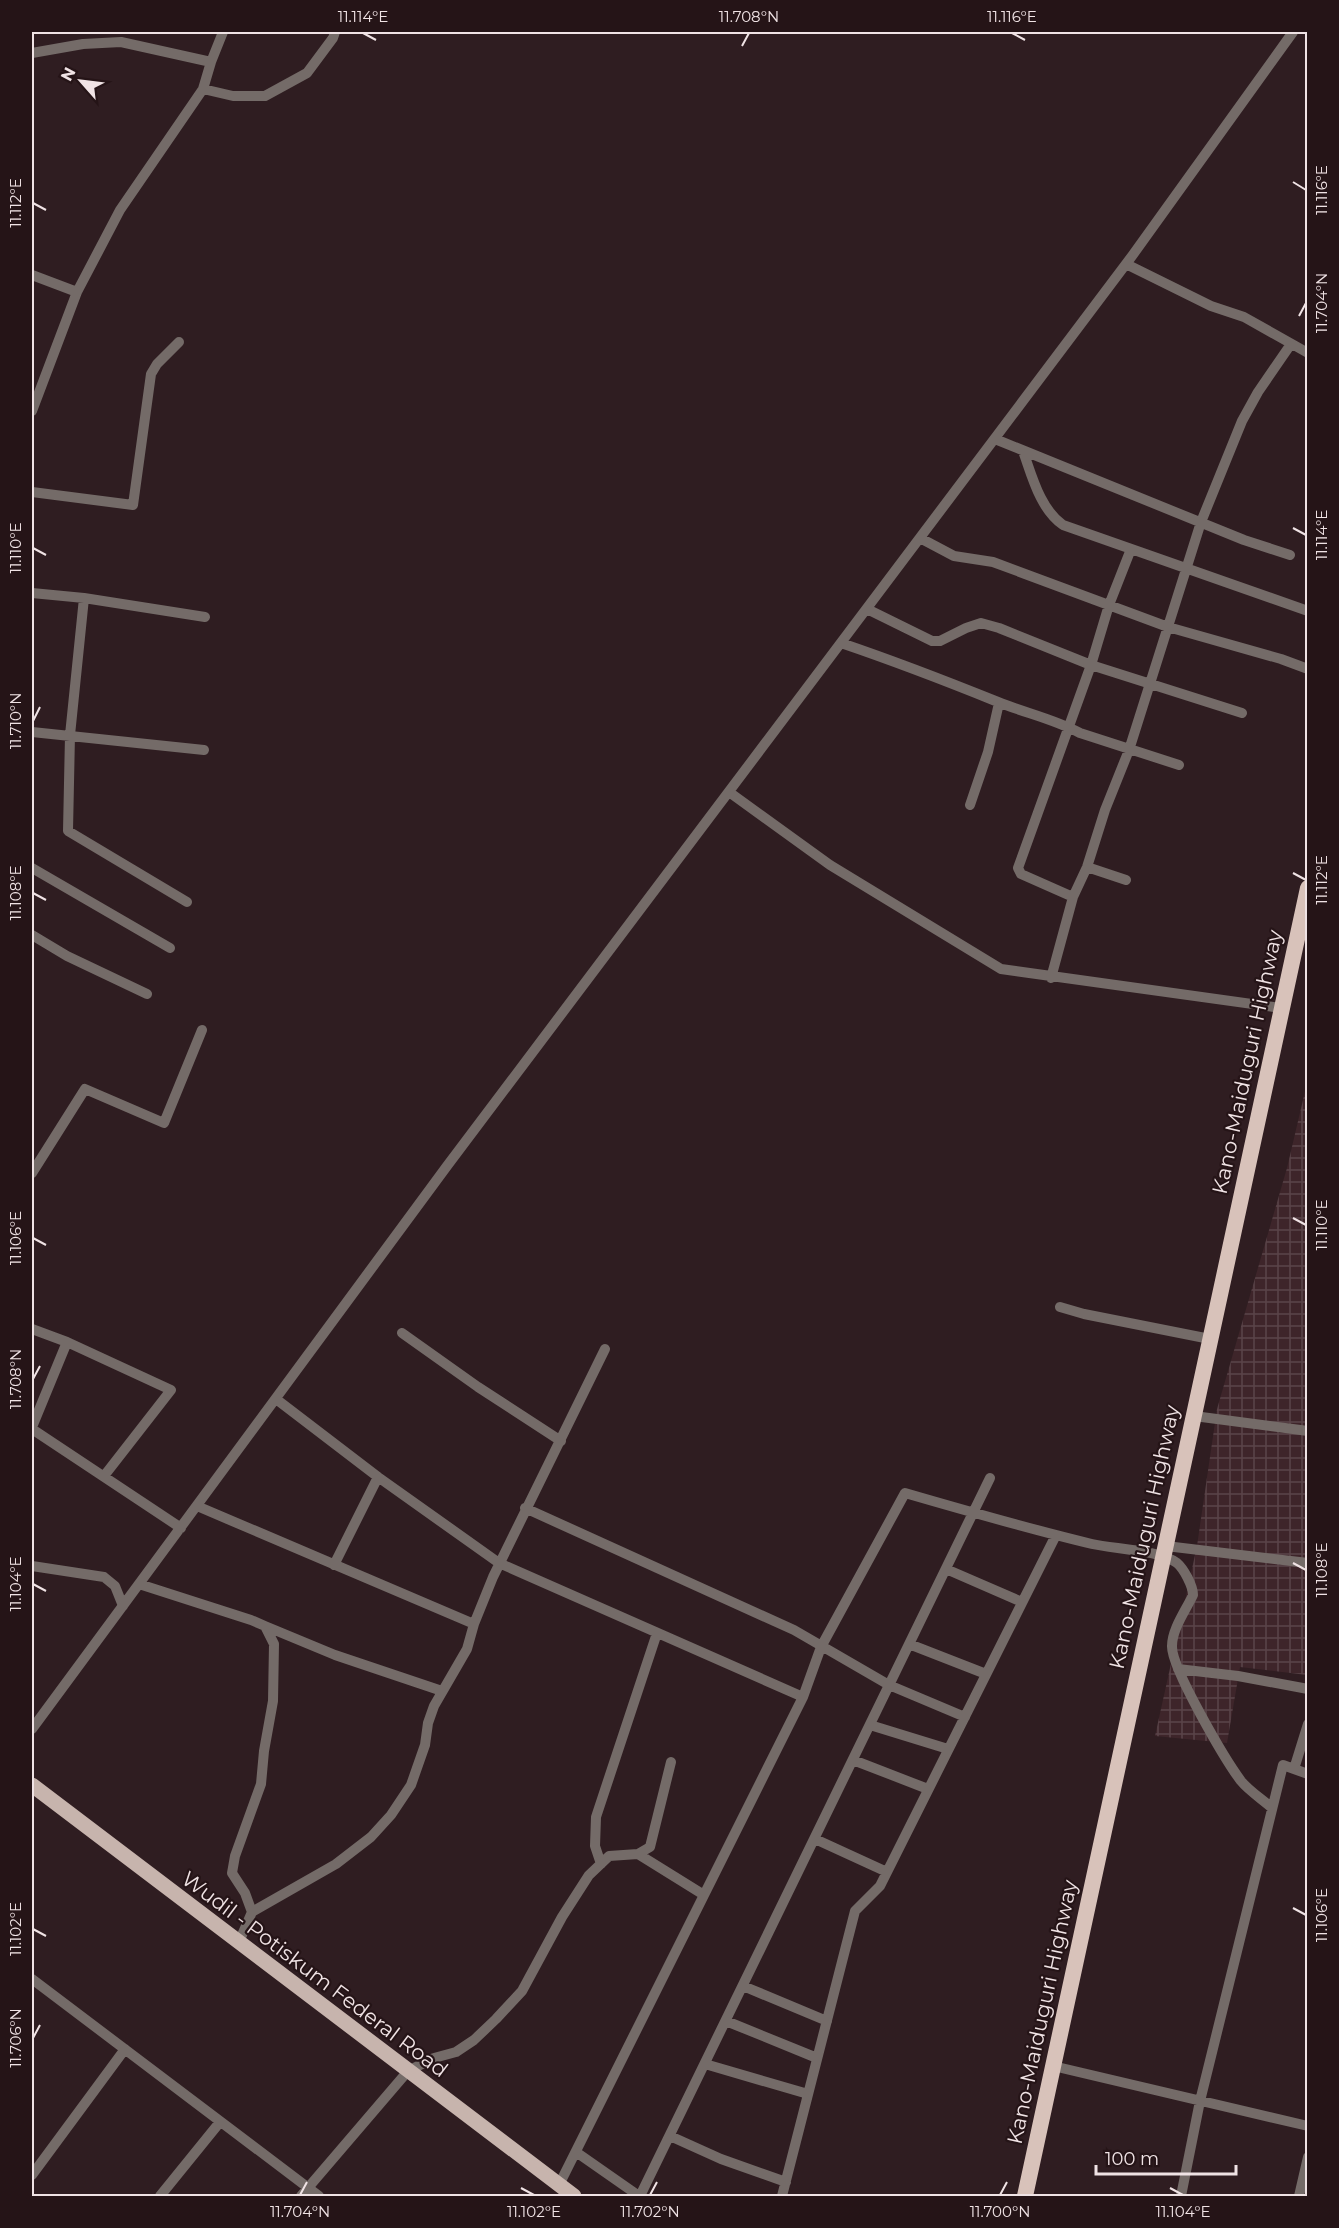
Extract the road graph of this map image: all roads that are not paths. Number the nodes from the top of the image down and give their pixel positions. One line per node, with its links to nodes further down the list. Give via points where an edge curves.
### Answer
1 (223, 32): 5 (street)
2 (334, 32): 6 (street, via 306,73 265,96 233,96)
3 (1293, 32): 7 (street)
4 (32, 53): 5 (street, via 122,42)
5 (211, 62): 6 (street)
6 (203, 89): 9 (street, via 120,210)
7 (1126, 264): 11 (street, via 1211,306 1244,317); 14 (street)
8 (32, 275): 9 (street)
9 (77, 292): 13 (street)
10 (179, 342): 16 (street, via 151,374 133,505)
11 (1291, 344): 12 (street); 17 (street, via 1242,421)
12 (1308, 353)
13 (32, 411)
14 (994, 439): 15 (street); 18 (street)
15 (1023, 451): 17 (street); 19 (street, via 1034,482 1056,520)
16 (32, 492)
17 (1201, 522): 20 (street); 21 (street)
18 (920, 538): 24 (street, via 954,556 993,562); 25 (street)
19 (1131, 549): 21 (street); 24 (street)
20 (1290, 555)
21 (1186, 569): 26 (street); 28 (street)
22 (32, 593): 23 (street)
23 (84, 598): 27 (street); 37 (street)
24 (1109, 605): 28 (street); 30 (street)
25 (867, 609): 29 (street); 30 (street, via 932,641 981,623)
26 (1308, 611)
27 (205, 617)
28 (1168, 627): 31 (street); 32 (street)
29 (841, 642): 33 (street); 41 (street)
30 (1091, 664): 32 (street); 35 (street)
31 (1308, 669)
32 (1150, 685): 34 (street); 39 (street)
33 (999, 703): 35 (street); 42 (street)
34 (1242, 714)
35 (1069, 727): 39 (street); 47 (street, via 1018,868 1021,874)
36 (32, 732): 37 (street)
37 (70, 735): 38 (street); 48 (street, via 68,831)
38 (204, 750)
39 (1129, 750): 40 (street); 43 (street)
40 (1179, 765)
41 (729, 792): 51 (street, via 830,864 1000,969); 62 (street)
42 (970, 805)
43 (1087, 867): 45 (street); 47 (street)
44 (32, 868): 50 (street)
45 (1126, 880)
46 (1308, 888): 53 (highway, Kano-Maiduguri Highway)
47 (1073, 897): 51 (street)
48 (187, 902)
49 (32, 935): 52 (street)
50 (170, 948)
51 (1051, 978): 53 (street)
52 (147, 994)
53 (1281, 1008): 59 (highway, Kano-Maiduguri Highway)
54 (202, 1030): 55 (street, via 164,1123 85,1089)
55 (32, 1173)
56 (1060, 1307): 59 (street)
57 (32, 1329): 60 (street)
58 (402, 1333): 66 (street)
59 (1210, 1339): 63 (highway, Kano-Maiduguri Highway)
60 (67, 1342): 64 (street); 67 (street, via 171,1390)
61 (605, 1348): 66 (street)
62 (276, 1399): 68 (street); 70 (street)
63 (1194, 1416): 65 (street); 75 (highway, Kano-Maiduguri Highway)
64 (32, 1428): 67 (street)
65 (1308, 1431)
66 (561, 1441): 71 (street)
67 (104, 1476): 73 (street)
68 (378, 1477): 76 (street); 78 (street)
69 (990, 1478): 72 (street)
70 (197, 1506): 73 (street); 78 (street)
71 (525, 1508): 76 (street); 88 (street, via 794,1630)
72 (973, 1513): 74 (street); 80 (street); 88 (street, via 905,1493)
73 (181, 1528): 81 (street)
74 (1056, 1535): 75 (street, via 1094,1544); 82 (street)
75 (1164, 1551): 77 (street); 89 (street, via 1181,1568 1193,1590 1173,1636 1171,1648); 121 (highway, Kano-Maiduguri Highway)
76 (499, 1563): 84 (street); 86 (street)
77 (1308, 1563)
78 (334, 1565): 84 (street)
79 (32, 1566): 83 (street, via 104,1577 115,1586)
80 (946, 1569): 82 (street); 87 (street)
81 (140, 1584): 83 (street); 85 (street)
82 (1022, 1602): 90 (street)
83 (123, 1606): 98 (street)
84 (474, 1624): 93 (street, via 466,1649)
85 (265, 1626): 93 (street); 112 (street, via 274,1644 273,1701 261,1784 232,1873)
86 (657, 1633): 94 (street); 109 (street, via 596,1817 595,1846)
87 (909, 1644): 90 (street); 91 (street)
88 (822, 1647): 91 (street); 94 (street)
89 (1178, 1669): 92 (street); 106 (street, via 1240,1780)
90 (986, 1674): 95 (street)
91 (890, 1685): 95 (street); 97 (street)
92 (1308, 1689)
93 (442, 1691): 112 (street, via 428,1723 411,1785 391,1815 371,1837 336,1864)
94 (803, 1696): 111 (street)
95 (965, 1717): 99 (street)
96 (1308, 1724): 102 (street)
97 (870, 1725): 99 (street); 100 (street)
98 (32, 1729)
99 (948, 1749): 105 (street)
100 (853, 1760): 105 (street); 107 (street)
101 (671, 1762): 108 (street, via 650,1847)
102 (1294, 1769): 103 (street); 106 (street, via 1283,1765)
103 (1308, 1774)
104 (32, 1785): 113 (main road, Wudil - Potiskum Federal Road)
105 (928, 1789): 110 (street)
106 (1272, 1808): 124 (street)
107 (815, 1839): 110 (street); 115 (street)
108 (638, 1854): 109 (street, via 609,1856); 111 (street)
109 (601, 1864): 122 (street, via 589,1875 562,1917 522,1991 496,2019 456,2052)
110 (887, 1872): 117 (street, via 880,1886 855,1911)
111 (704, 1895): 128 (street)
112 (252, 1912): 113 (street)
113 (239, 1942): 122 (main road, Wudil - Potiskum Federal Road)
114 (33, 1982): 118 (street)
115 (743, 1986): 116 (street); 117 (street)
116 (726, 2021): 119 (street); 120 (street)
117 (827, 2021): 119 (street)
118 (126, 2049): 125 (street); 130 (street)
119 (818, 2058): 123 (street)
120 (705, 2064): 123 (street); 127 (street)
121 (1053, 2066): 124 (street); 139 (highway, Kano-Maiduguri Highway)
122 (408, 2071): 132 (main road, Wudil - Potiskum Federal Road); 133 (street)
123 (808, 2094): 131 (street)
124 (1200, 2101): 126 (street); 140 (street)
125 (220, 2122): 133 (street); 134 (street)
126 (1308, 2126)
127 (670, 2136): 131 (street); 137 (street)
128 (576, 2152): 132 (street); 137 (street)
129 (1308, 2157): 141 (street)
130 (32, 2175)
131 (786, 2182): 138 (street)
132 (559, 2185): 136 (main road, Wudil - Potiskum Federal Road)
133 (305, 2192): 135 (street)
134 (160, 2196)
135 (319, 2196)
136 (574, 2196)
137 (639, 2196)
138 (782, 2196)
139 (1025, 2196)
140 (1181, 2196)
141 (1299, 2196)

